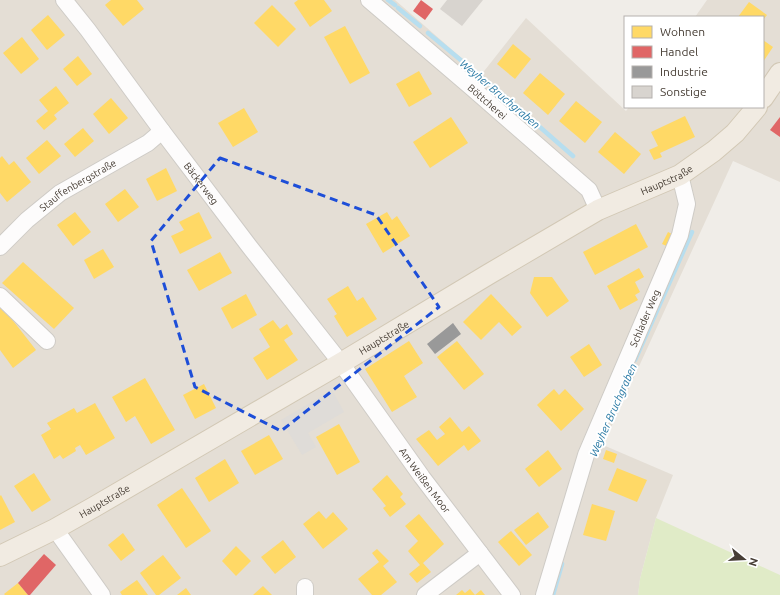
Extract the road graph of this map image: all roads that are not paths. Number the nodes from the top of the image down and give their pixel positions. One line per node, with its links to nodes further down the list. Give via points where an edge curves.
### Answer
1 (64, 0): 4 (street, Bäckerweg)
2 (368, 0): 6 (street, Böttcherei, via 588,190)
3 (755, 108): 5 (main road, Hauptstraße, via 714,151)
4 (162, 131): 7 (street, Stauffenbergstraße, via 148,144 60,193 27,220); 10 (street, Bäckerweg)
5 (680, 175): 6 (main road, Hauptstraße); 17 (street, Schlader Weg, via 687,204 680,234 586,455)
6 (598, 210): 10 (main road, Hauptstraße)
7 (0, 247)
8 (0, 296): 9 (street)
9 (47, 341)
10 (341, 363): 11 (main road, Hauptstraße); 12 (street, Am Weißen Moor)
11 (55, 529): 13 (main road, Hauptstraße); 14 (street)
12 (480, 553): 15 (street); 16 (street, Am Weißen Moor)
13 (0, 556)
14 (102, 595)
15 (425, 595)
16 (512, 595)
17 (544, 595)

